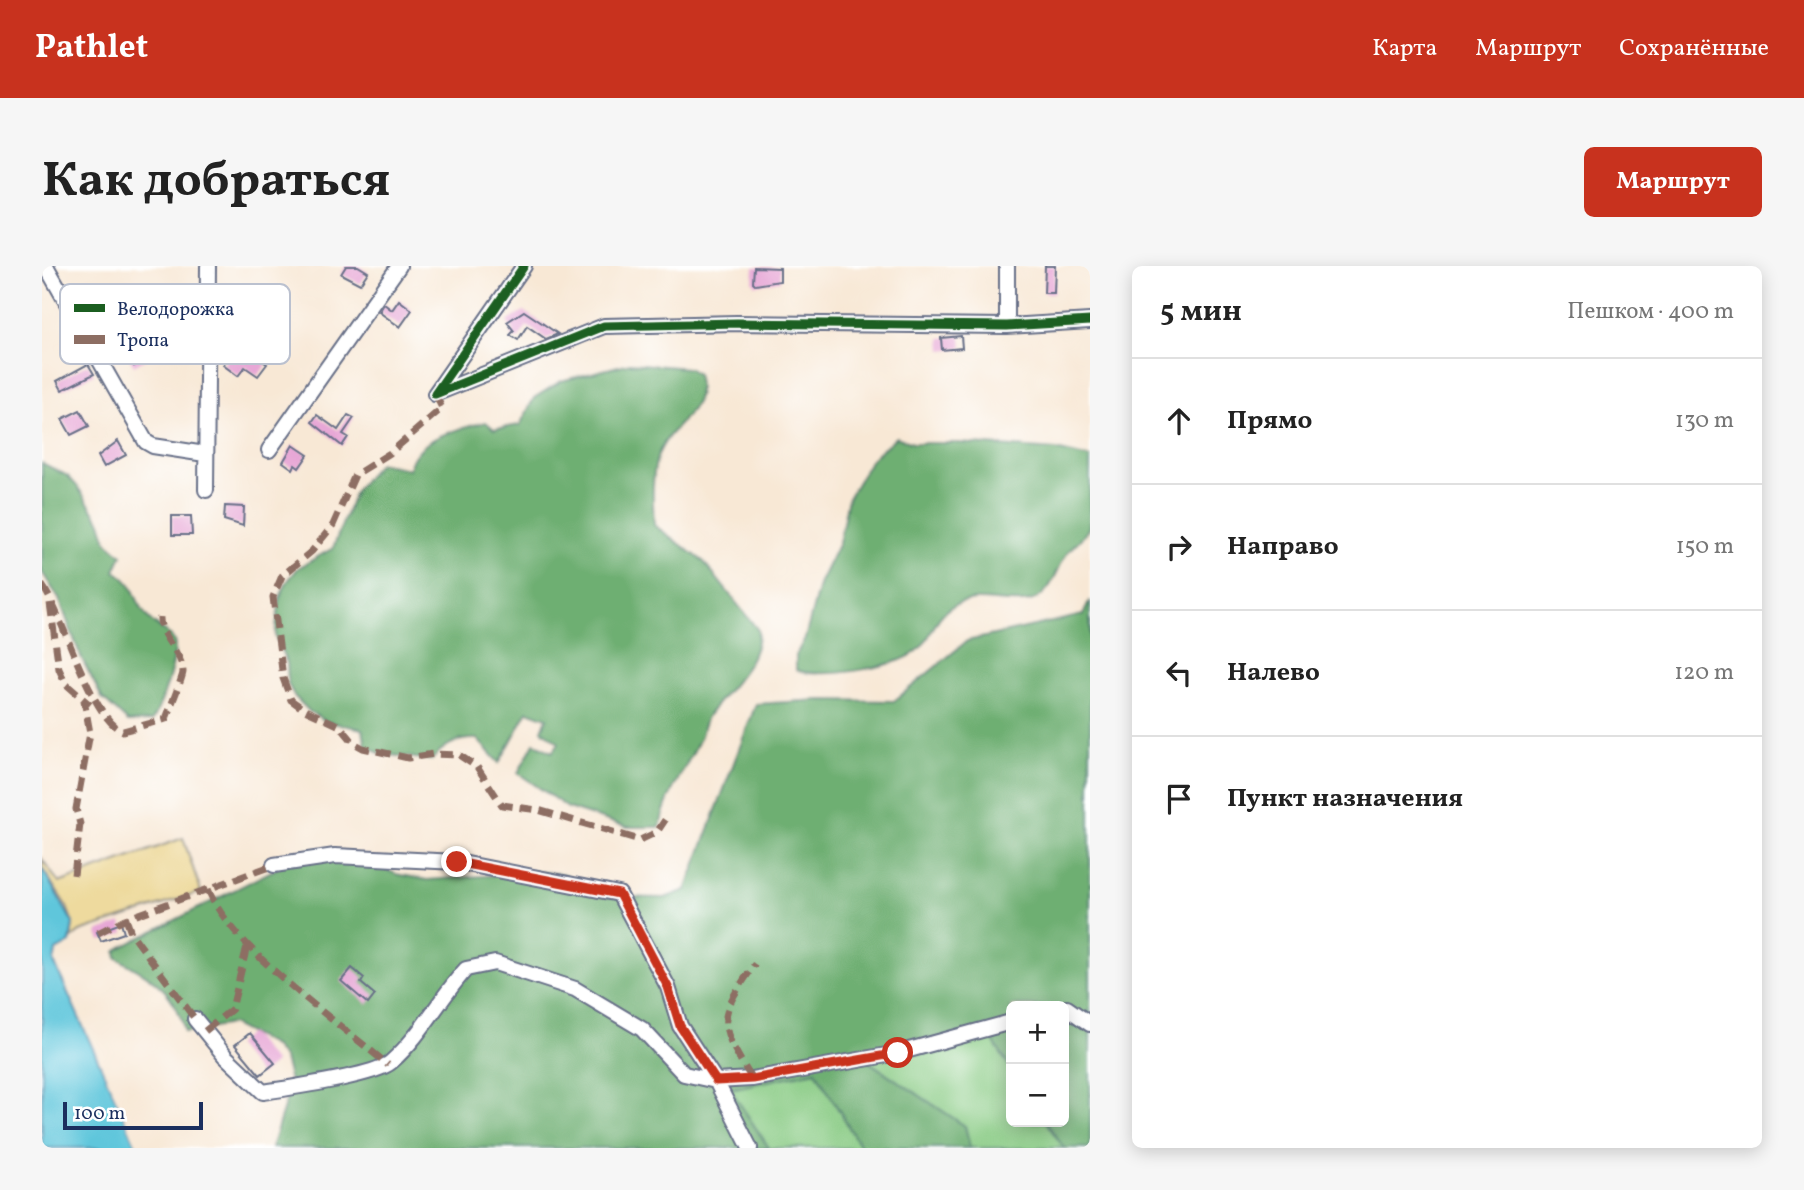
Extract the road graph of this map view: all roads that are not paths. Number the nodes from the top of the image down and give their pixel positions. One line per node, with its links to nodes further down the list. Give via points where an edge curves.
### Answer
1 (46, 266): 7 (street)
2 (208, 266): 6 (street)
3 (399, 266): 12 (street)
4 (524, 266): 9 (street, via 435,394 604,326)
5 (1007, 266): 9 (street)
6 (208, 284)
7 (60, 291)
8 (1090, 321): 9 (street)
9 (1007, 326)
10 (102, 364): 13 (street, via 146,442)
11 (206, 364): 13 (street)
12 (269, 450)
13 (205, 454): 14 (street)
14 (206, 490)
15 (274, 866): 20 (street, via 335,856 457,862 619,894 668,987 680,1026)
16 (1069, 1009): 19 (street)
17 (195, 1019): 20 (street, via 263,1092 328,1081 388,1065 466,969 495,963 575,989 642,1029 684,1074)
18 (1006, 1023): 20 (street, via 898,1053)
19 (1090, 1024)
20 (716, 1081): 21 (street)
21 (750, 1148)

